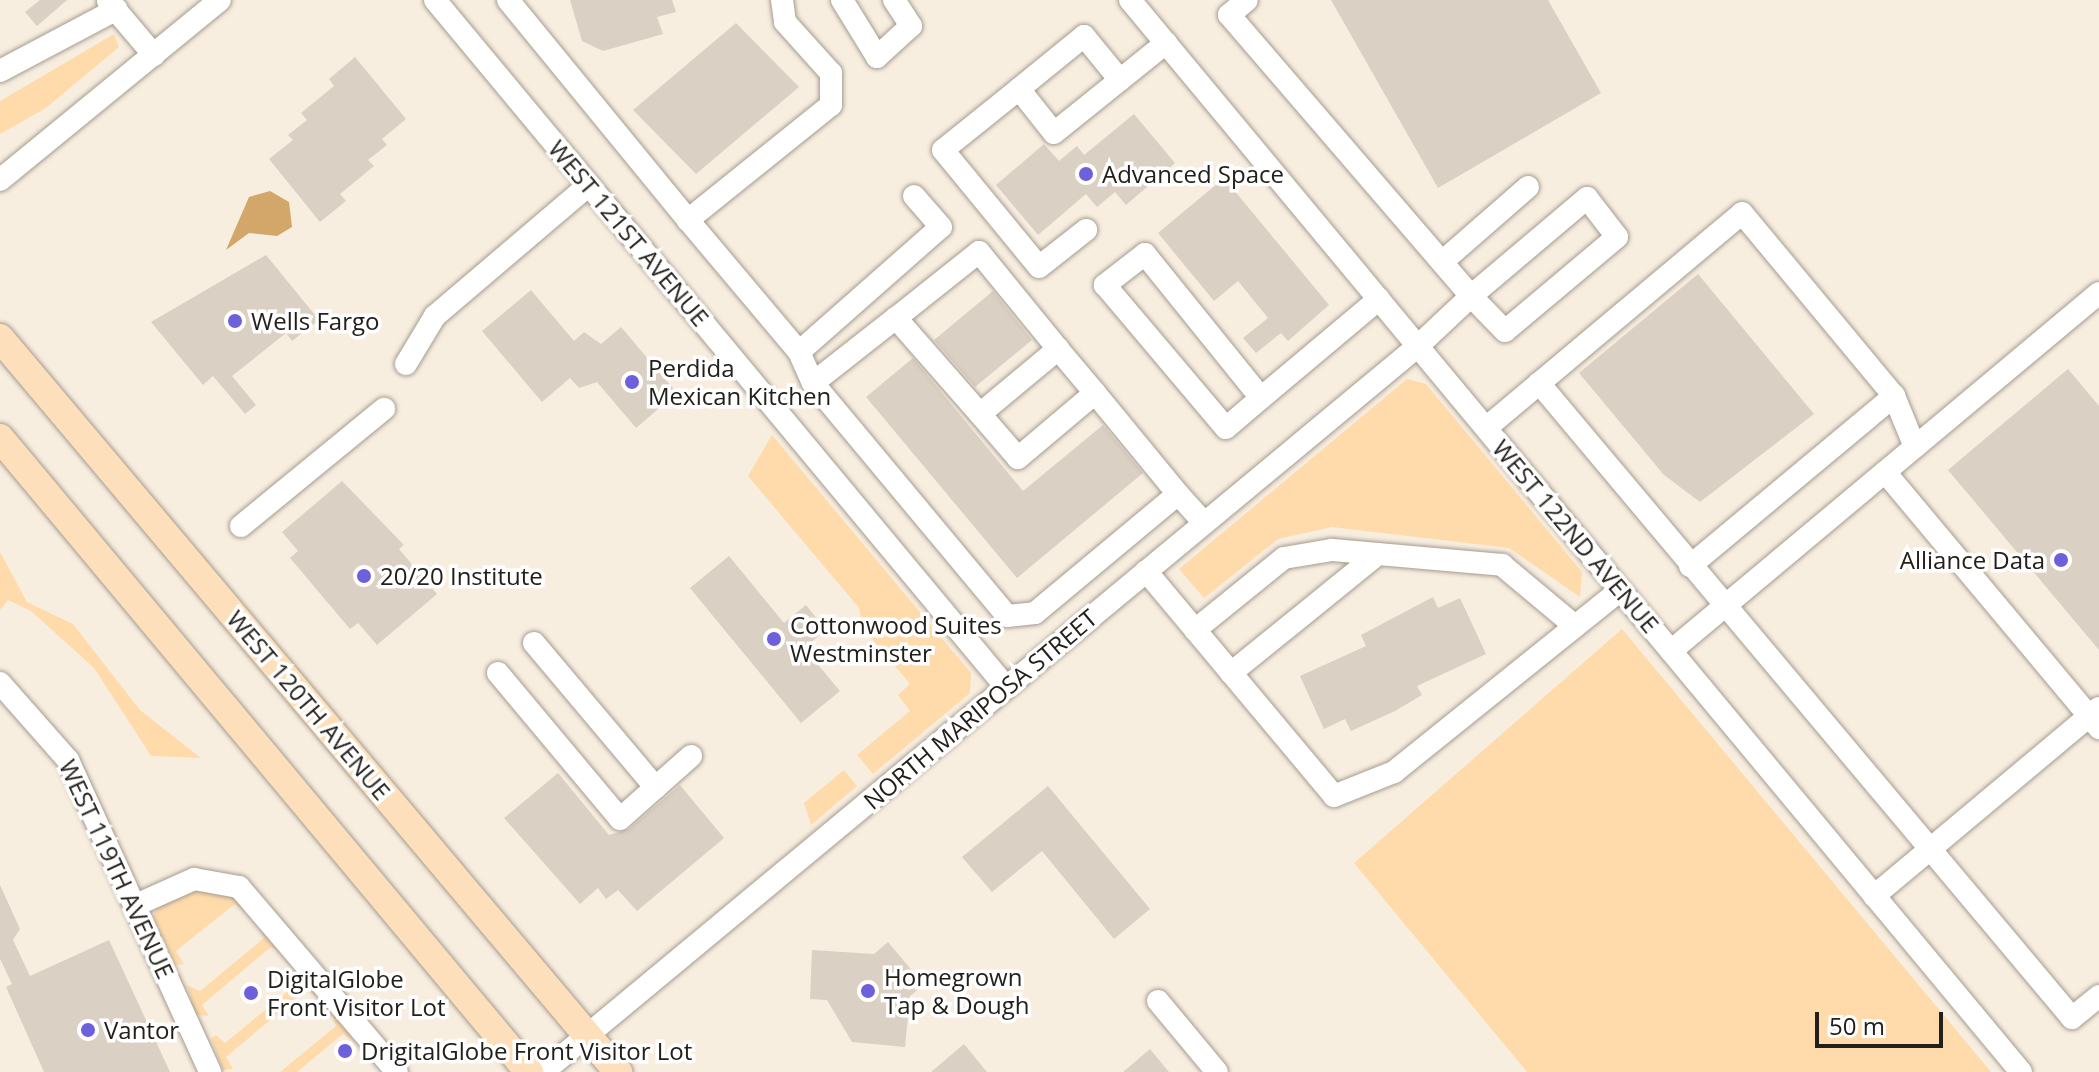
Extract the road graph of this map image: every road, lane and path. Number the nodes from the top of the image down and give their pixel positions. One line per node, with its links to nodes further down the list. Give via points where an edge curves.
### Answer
1 (220, 0): 11 (street)
2 (435, 0): 16 (street, WEST 121ST AVENUE)
3 (508, 0): 19 (street)
4 (782, 0): 19 (street, via 785,22 831,73 831,105)
5 (842, 0): 6 (street, via 877,57 911,26)
6 (894, 0)
7 (1131, 0): 10 (street, WEST 122ND AVENUE)
8 (1247, 0): 21 (street, via 1229,15)
9 (112, 4): 11 (street); 12 (street)
10 (1166, 43): 13 (street); 24 (street, WEST 122ND AVENUE)
11 (154, 55): 15 (street)
12 (0, 71)
13 (1120, 80): 14 (street, via 1084,36); 14 (street, via 1054,133)
14 (1019, 89): 20 (street, via 943,150 1039,267)
15 (0, 180)
16 (589, 185): 30 (street, via 435,316); 57 (street, WEST 121ST AVENUE)
17 (1528, 187): 21 (street)
18 (914, 196): 29 (street, via 941,227)
19 (688, 220): 29 (street)
20 (1086, 230)
21 (1442, 262): 23 (street)
22 (2099, 293): 40 (street)
23 (1471, 296): 23 (street, via 1587,198 1617,237 1505,331); 27 (street, NORTH MARIPOSA STREET)
24 (1379, 299): 27 (street, WEST 122ND AVENUE); 35 (street)
25 (896, 318): 28 (street, via 979,252); 31 (street); 37 (street)
26 (0, 338): 66 (main road, WEST 120TH AVENUE)
27 (1418, 346): 38 (street, WEST 122ND AVENUE); 43 (street, NORTH MARIPOSA STREET)
28 (1058, 349): 33 (street); 37 (street)
29 (799, 352): 31 (street)
30 (406, 364)
31 (813, 383): 42 (street, via 1007,616 1035,613)
32 (1539, 383): 34 (street, via 1742,213); 38 (street); 46 (street)
33 (1095, 393): 37 (street, via 1018,458); 42 (street)
34 (1894, 396): 40 (street); 46 (street)
35 (1261, 398): 35 (street, via 1226,428 1105,285 1145,254)
36 (384, 409): 44 (street)
37 (980, 414)
38 (1486, 428): 48 (street, WEST 122ND AVENUE)
39 (0, 438): 69 (main road)
40 (1915, 447): 41 (street)
41 (1885, 472): 49 (street); 58 (street)
42 (1178, 494): 43 (street)
43 (1204, 523): 47 (street, NORTH MARIPOSA STREET)
44 (241, 526)
45 (1378, 554): 50 (street, via 1502,565); 51 (street, via 1332,550 1284,558); 55 (street)
46 (1690, 566): 49 (street)
47 (1146, 571): 51 (street); 57 (street, NORTH MARIPOSA STREET)
48 (1620, 590): 50 (street); 53 (street, WEST 122ND AVENUE)
49 (1725, 607): 53 (street); 61 (street)
50 (1575, 626): 55 (street, via 1394,772 1334,796)
51 (1195, 630): 55 (street)
52 (534, 643): 60 (street)
53 (1671, 651): 62 (street, WEST 122ND AVENUE)
54 (498, 673): 60 (street, via 620,819)
55 (1231, 673)
56 (0, 683): 63 (street, WEST 119TH AVENUE, via 68,760)
57 (1006, 687): 66 (street, NORTH MARIPOSA STREET)
58 (2096, 718): 61 (street)
59 (691, 756): 60 (street)
60 (656, 788)
61 (1928, 851): 62 (street); 64 (street, via 2072,1018)
62 (1874, 896): 73 (street, WEST 122ND AVENUE)
63 (136, 905): 67 (street, WEST 119TH AVENUE); 68 (street, via 194,879 239,887)
64 (2099, 996)
65 (1158, 1001): 72 (street)
66 (588, 1035): 70 (street, NORTH MARIPOSA STREET); 71 (main road, WEST 120TH AVENUE)
67 (210, 1072)
68 (397, 1072)
69 (529, 1072)
70 (543, 1072)
71 (618, 1072)
72 (1217, 1072)
73 (2021, 1072)

